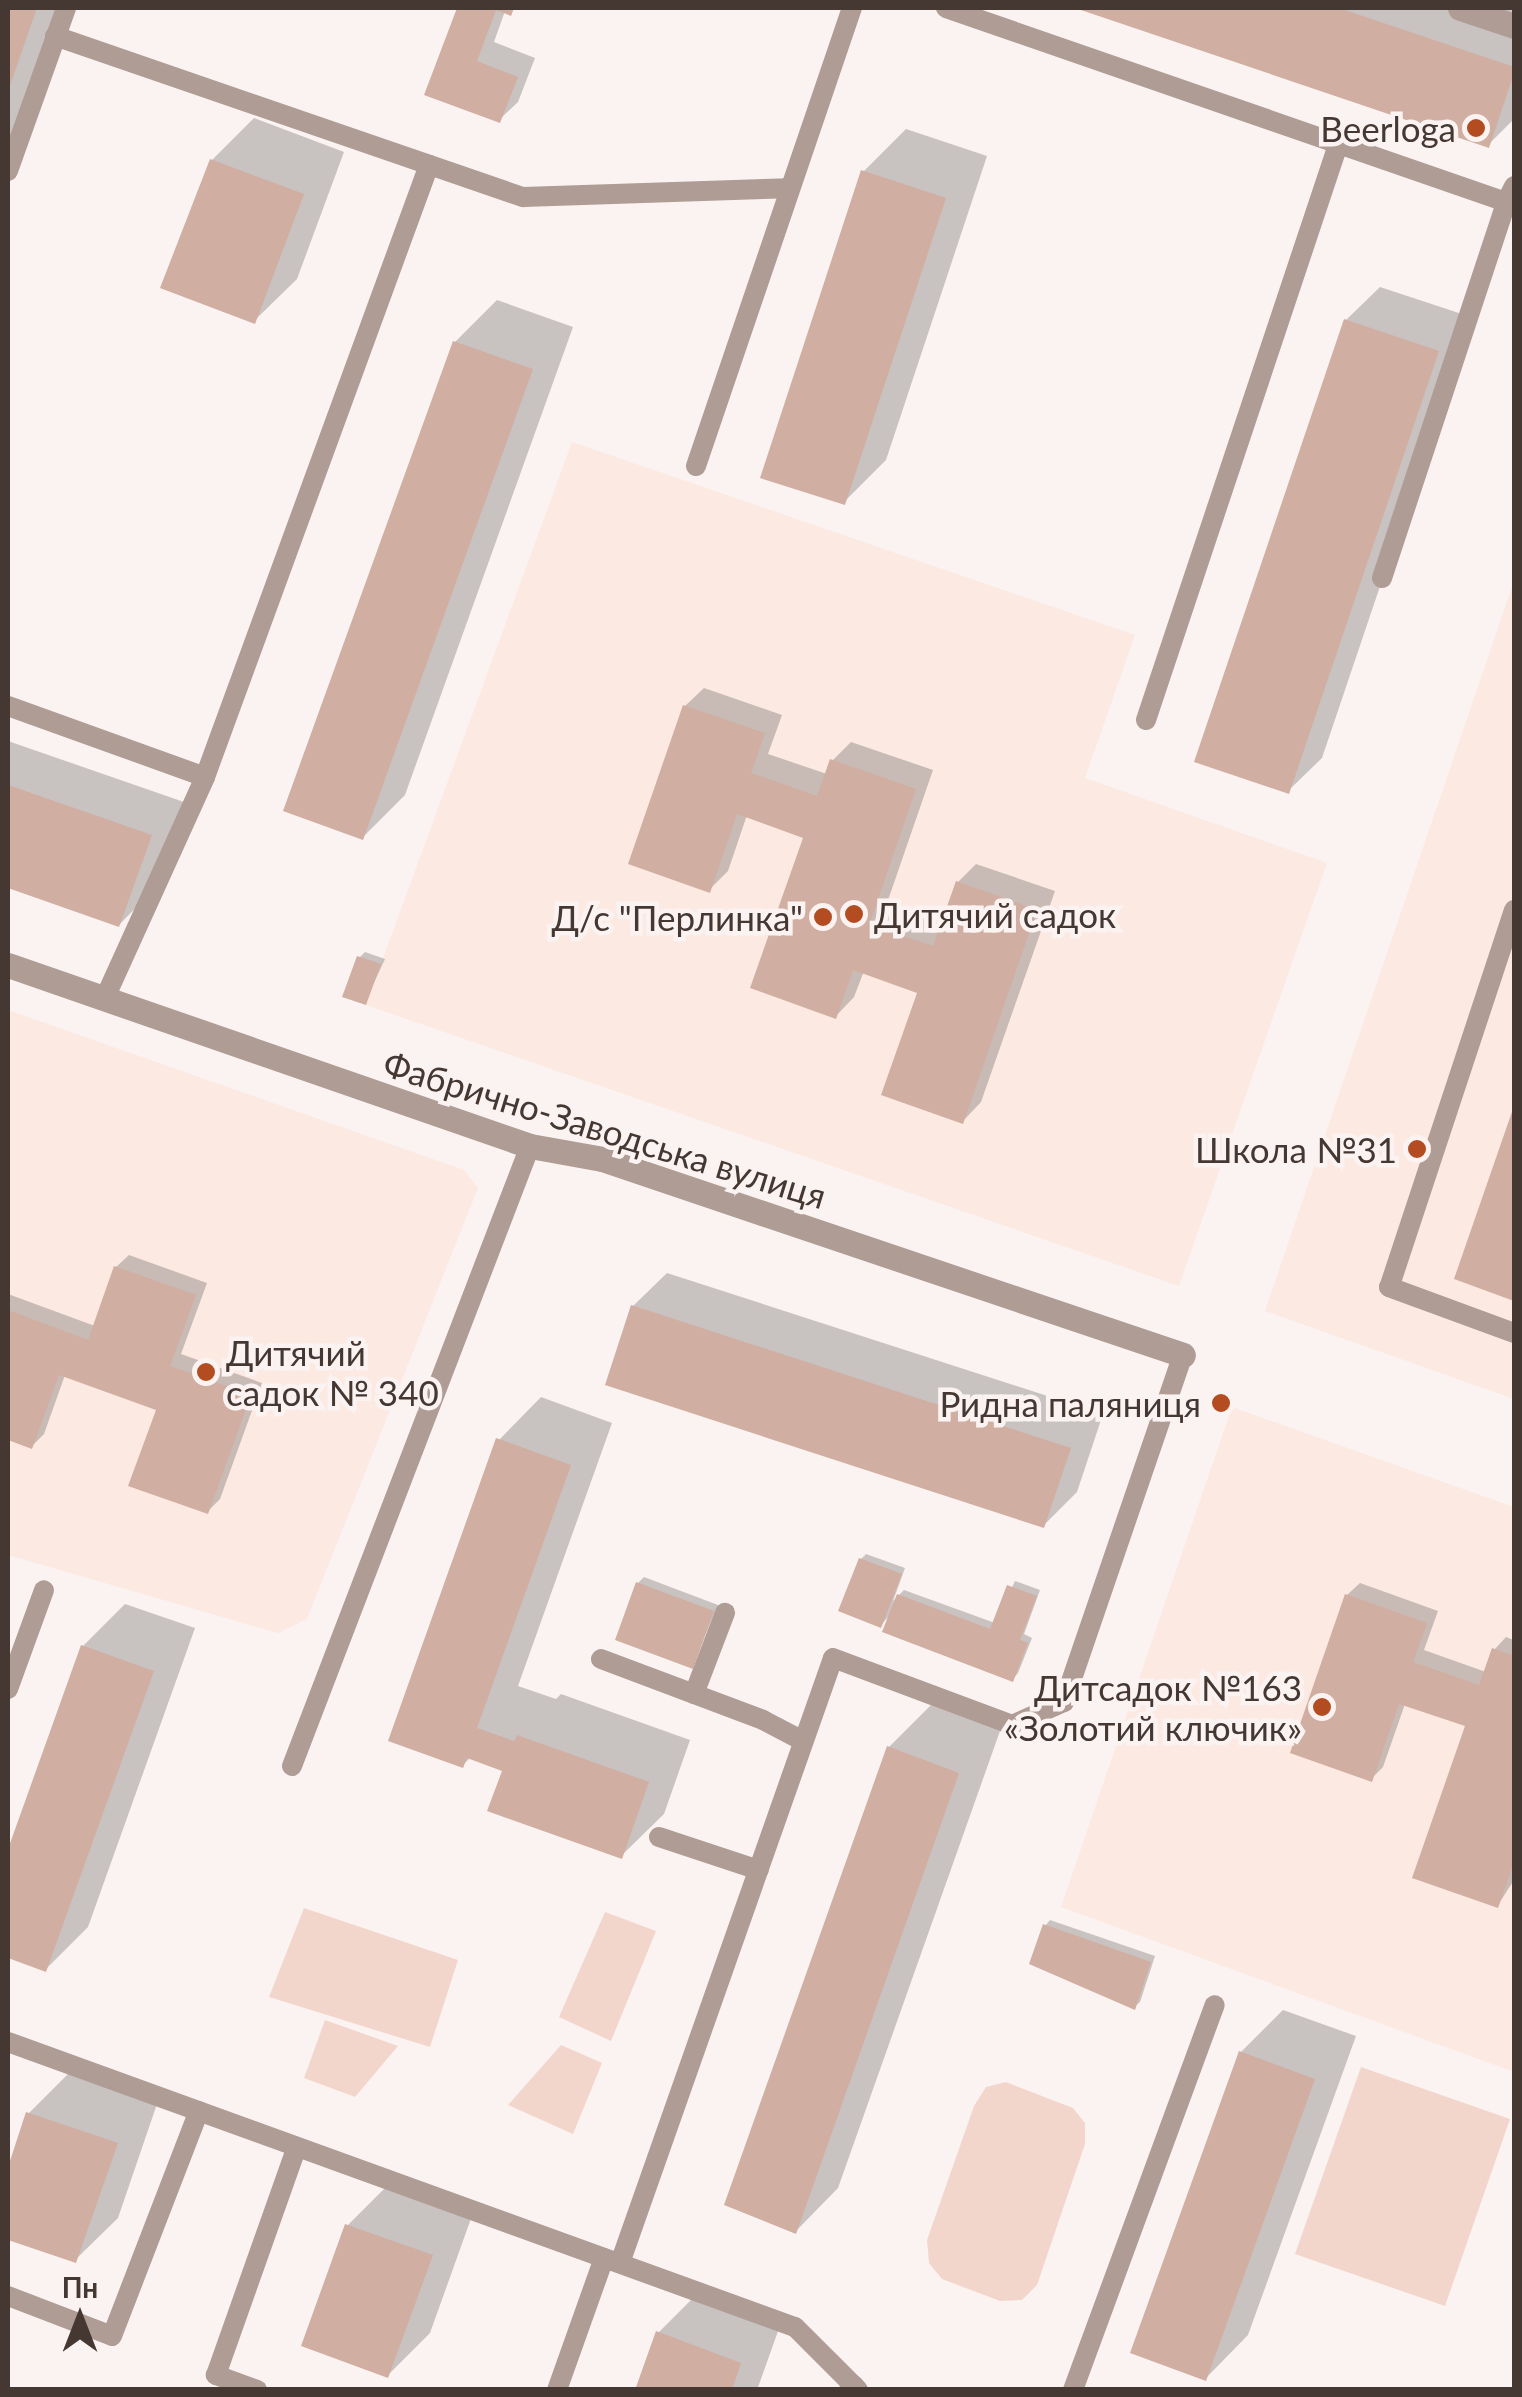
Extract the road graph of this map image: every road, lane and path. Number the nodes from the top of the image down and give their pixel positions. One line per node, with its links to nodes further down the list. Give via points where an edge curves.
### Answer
1 (66, 8): 6 (lane)
2 (852, 8): 10 (lane)
3 (946, 8): 7 (lane)
4 (1460, 8): 5 (street)
5 (1514, 26)
6 (55, 36): 8 (lane); 9 (lane)
7 (1338, 145): 11 (lane); 15 (lane)
8 (430, 165): 10 (lane, via 522,197); 16 (lane)
9 (8, 171)
10 (789, 188): 12 (lane)
11 (1510, 194): 13 (lane)
12 (696, 466)
13 (1382, 578)
14 (8, 706): 16 (lane)
15 (1146, 720)
16 (205, 777): 19 (lane)
17 (1514, 910): 21 (lane, via 1390,1287)
18 (8, 965): 19 (street, Фабрично-Заводська вулиця)
19 (104, 1000): 20 (street, Фабрично-Заводська вулиця)
20 (530, 1146): 22 (street, Фабрично-Заводська вулиця, via 602,1159); 29 (lane)
21 (1514, 1332)
22 (1182, 1355): 28 (lane, via 1064,1702 1012,1725 832,1658)
23 (44, 1590): 26 (lane)
24 (725, 1614): 27 (lane)
25 (601, 1659): 27 (lane)
26 (8, 1689)
27 (694, 1694): 28 (lane)
28 (803, 1741): 31 (lane)
29 (292, 1766)
30 (660, 1837): 31 (lane)
31 (759, 1870): 36 (lane)
32 (1215, 2006): 41 (lane)
33 (8, 2042): 34 (lane)
34 (198, 2111): 35 (lane); 37 (lane, via 112,2336)
35 (296, 2149): 36 (lane); 39 (lane, via 216,2375)
36 (612, 2260): 38 (lane, via 796,2327); 40 (lane)
37 (8, 2296)
38 (854, 2389)
39 (257, 2390)
40 (557, 2390)
41 (1073, 2390)

